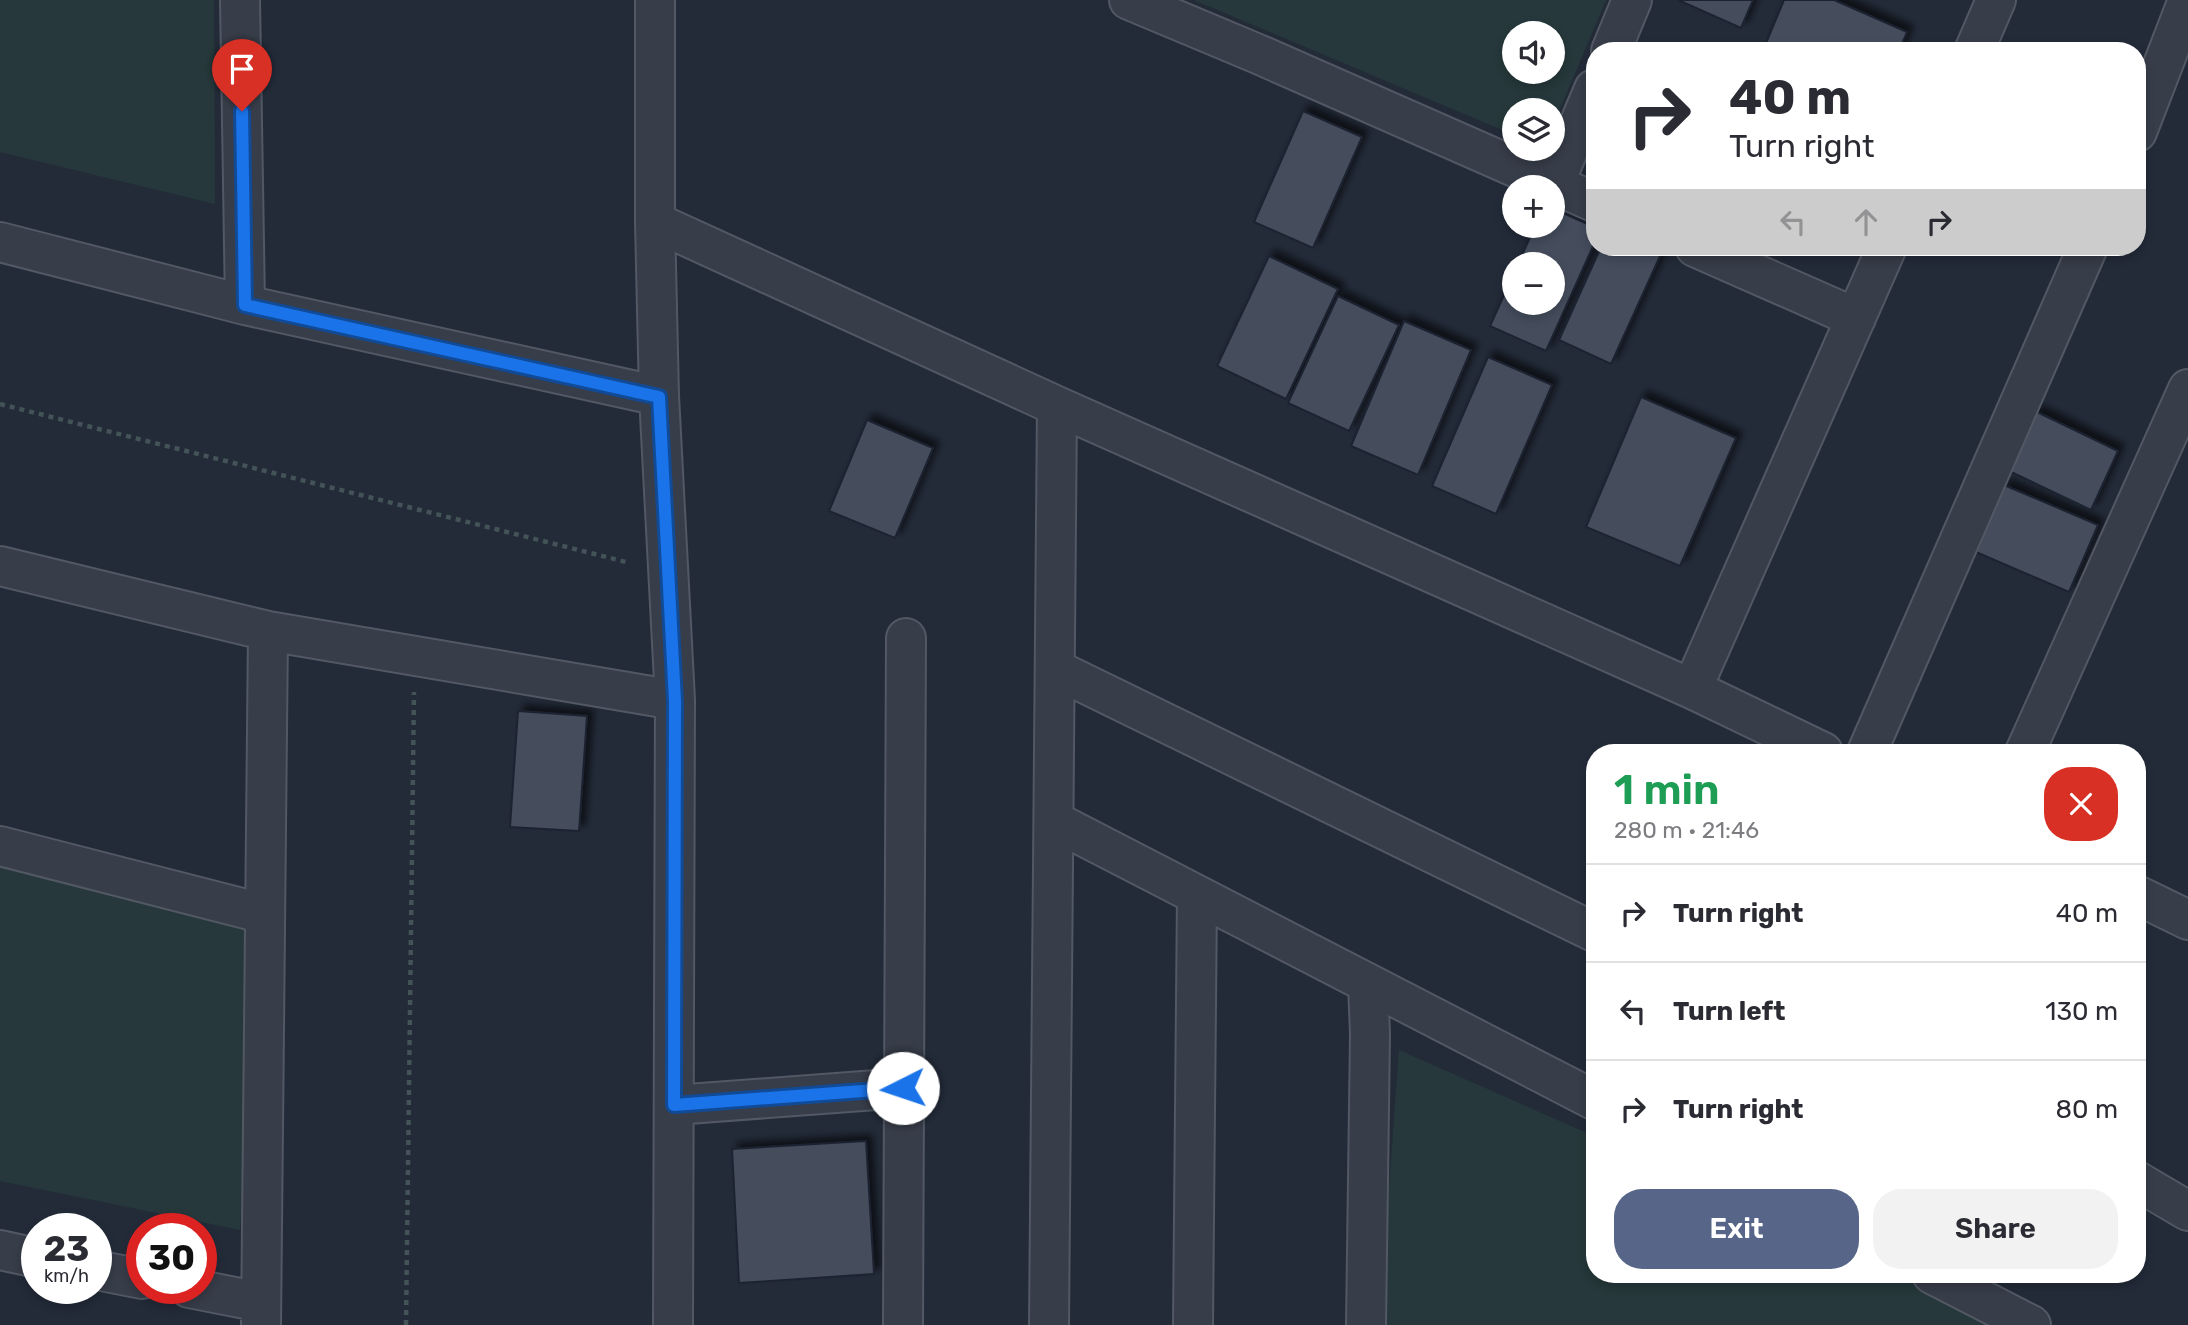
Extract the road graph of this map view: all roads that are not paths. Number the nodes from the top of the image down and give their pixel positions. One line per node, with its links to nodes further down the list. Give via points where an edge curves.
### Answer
1 (240, 0): 20 (street)
2 (655, 0): 15 (street)
3 (1129, 0): 11 (street)
4 (1632, 0): 7 (street)
5 (1996, 0): 8 (street)
6 (2188, 0): 10 (street)
7 (1615, 42)
8 (1978, 42)
9 (1586, 108): 12 (street)
10 (2146, 109)
11 (1534, 175)
12 (1558, 175)
13 (1565, 189): 14 (street)
14 (1586, 198)
15 (655, 222): 23 (street); 24 (street)
16 (0, 242): 20 (street)
17 (1715, 256): 21 (street)
18 (1883, 256): 21 (street)
19 (2084, 256): 33 (street)
20 (245, 305): 23 (street)
21 (1856, 318): 30 (street)
22 (2188, 389): 25 (street)
23 (659, 397): 31 (street)
24 (1057, 406): 29 (street); 30 (street)
25 (2175, 456): 34 (street)
26 (0, 566): 27 (street)
27 (268, 631): 31 (street); 39 (street)
28 (906, 638): 43 (street)
29 (1055, 669): 35 (street); 41 (street)
30 (1692, 689): 32 (street)
31 (675, 701): 45 (street)
32 (1806, 744)
33 (1871, 744)
34 (2029, 744)
35 (1054, 821): 37 (street); 55 (street)
36 (0, 846): 39 (street)
37 (1197, 895): 42 (street); 56 (street)
38 (2146, 899): 40 (street)
39 (265, 914): 52 (street)
40 (2188, 920)
41 (1586, 928)
42 (1368, 984): 44 (street); 57 (street)
43 (903, 1088): 45 (street); 54 (street)
44 (1586, 1096)
45 (674, 1105): 53 (street)
46 (2146, 1186): 47 (street)
47 (2188, 1211)
48 (0, 1250): 49 (street)
49 (21, 1255)
50 (1949, 1283): 58 (street)
51 (217, 1298): 52 (street)
52 (261, 1314)
53 (673, 1325)
54 (903, 1325)
55 (1049, 1325)
56 (1193, 1325)
57 (1366, 1325)
58 (2031, 1325)

